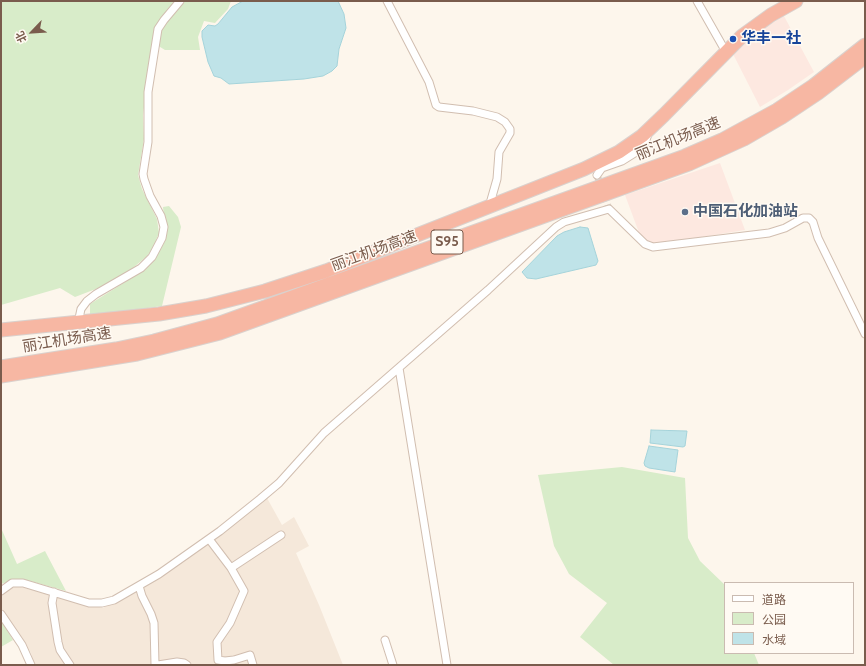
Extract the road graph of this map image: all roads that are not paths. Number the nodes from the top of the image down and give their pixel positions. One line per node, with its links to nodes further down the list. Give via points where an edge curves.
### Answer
1 (180, 1): 11 (street, via 158,29 148,92 148,142 143,174 163,222 162,238 152,257 141,268 87,301 81,309)
2 (387, 1): 10 (street, via 429,82 436,105 497,118 505,122 510,129 499,152)
3 (697, 1): 6 (street)
4 (796, 1): 6 (highway, via 761,21)
5 (865, 45): 14 (highway, 丽江机场高速 / S95, via 813,86 777,110 728,137 685,156 217,324 116,349)
6 (726, 52): 8 (highway)
7 (865, 57): 16 (highway, 丽江机场高速 / S95, via 782,117 732,145 689,164 220,333 137,354)
8 (649, 129): 9 (street, via 641,149 622,161 602,168); 10 (highway, via 619,152 596,164)
9 (597, 175)
10 (491, 206): 11 (highway, via 326,271 265,291 183,310)
11 (78, 323): 12 (highway)
12 (1, 330)
13 (865, 334): 15 (street, via 809,218 803,218 769,233 653,247 645,244 609,209 564,222 556,227)
14 (1, 367)
15 (399, 368): 18 (street, via 324,433 279,483 241,516); 31 (street)
16 (1, 376)
17 (281, 535): 19 (street)
18 (209, 539): 19 (street); 20 (street)
19 (231, 568): 29 (street, via 244,591 230,622 217,642 218,660 234,660 250,655)
20 (139, 586): 22 (street, via 114,600 102,603); 27 (street, via 154,623)
21 (1, 590): 22 (street, via 20,582)
22 (54, 592): 26 (street, via 52,603 58,642)
23 (1, 614): 25 (street, via 22,645)
24 (385, 640): 30 (street)
25 (31, 665)
26 (70, 665)
27 (156, 665): 28 (street, via 177,662)
28 (186, 665)
29 (253, 665)
30 (393, 665)
31 (447, 665)

